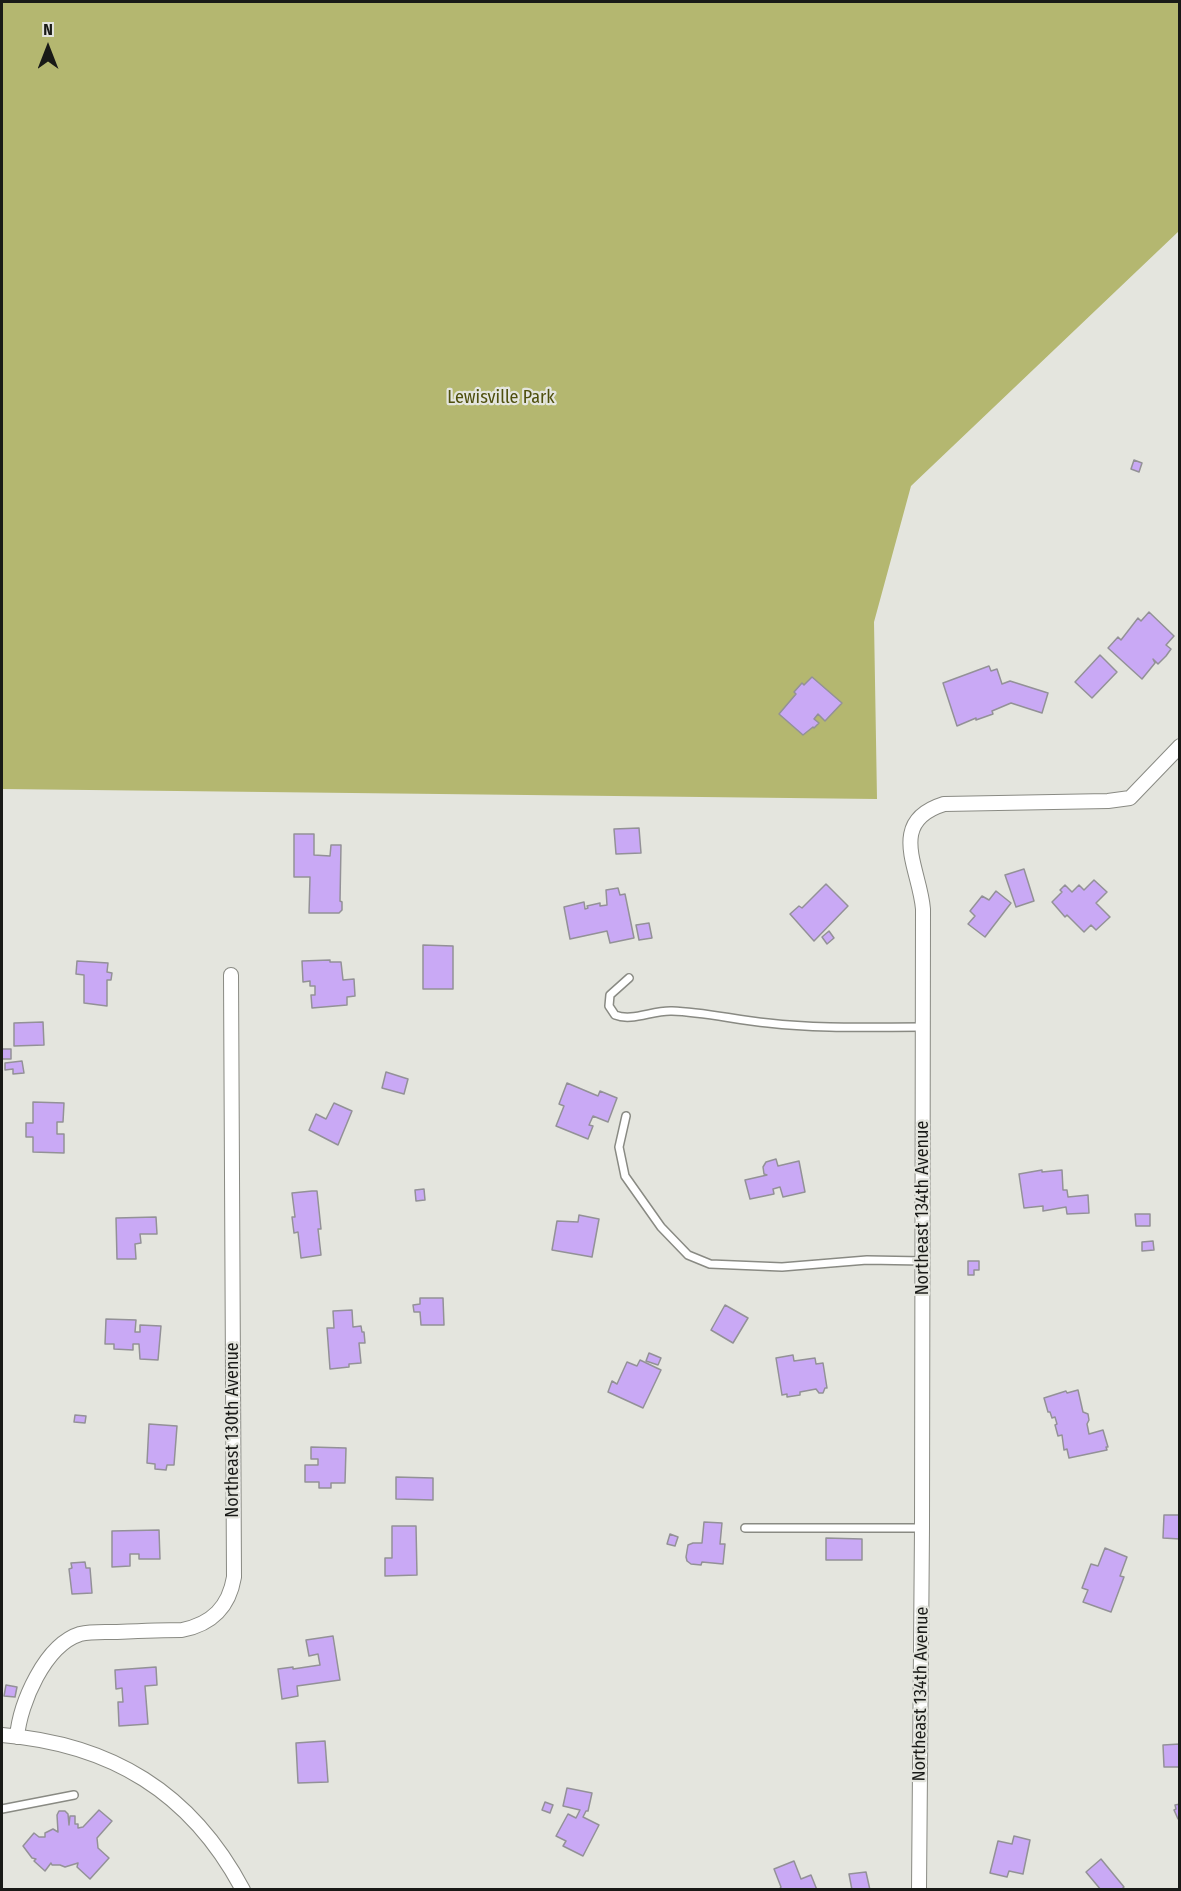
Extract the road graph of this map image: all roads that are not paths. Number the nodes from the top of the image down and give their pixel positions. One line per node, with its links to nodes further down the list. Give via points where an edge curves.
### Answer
1 (1179, 746): 4 (street, Northeast 134th Avenue, via 1130,798 944,804 924,813 909,841 922,894)
2 (231, 975): 10 (street, Northeast 130th Avenue, via 232,1590 218,1613 195,1627 89,1632 70,1639 59,1647 32,1684 22,1708)
3 (629, 978): 4 (lane, via 610,995 609,1005 615,1015 625,1019 672,1011 821,1028)
4 (923, 1027): 6 (street, Northeast 134th Avenue)
5 (626, 1116): 6 (lane, via 619,1147 625,1176 661,1227 688,1255 710,1264 782,1268 867,1260)
6 (923, 1261): 8 (street, Northeast 134th Avenue)
7 (745, 1528): 8 (lane)
8 (922, 1528): 14 (street, Northeast 134th Avenue)
9 (2, 1735): 10 (street)
10 (17, 1737): 13 (street, via 73,1748 132,1771 186,1811 229,1863)
11 (74, 1795): 12 (lane)
12 (2, 1809)
13 (243, 1890)
14 (919, 1890)

